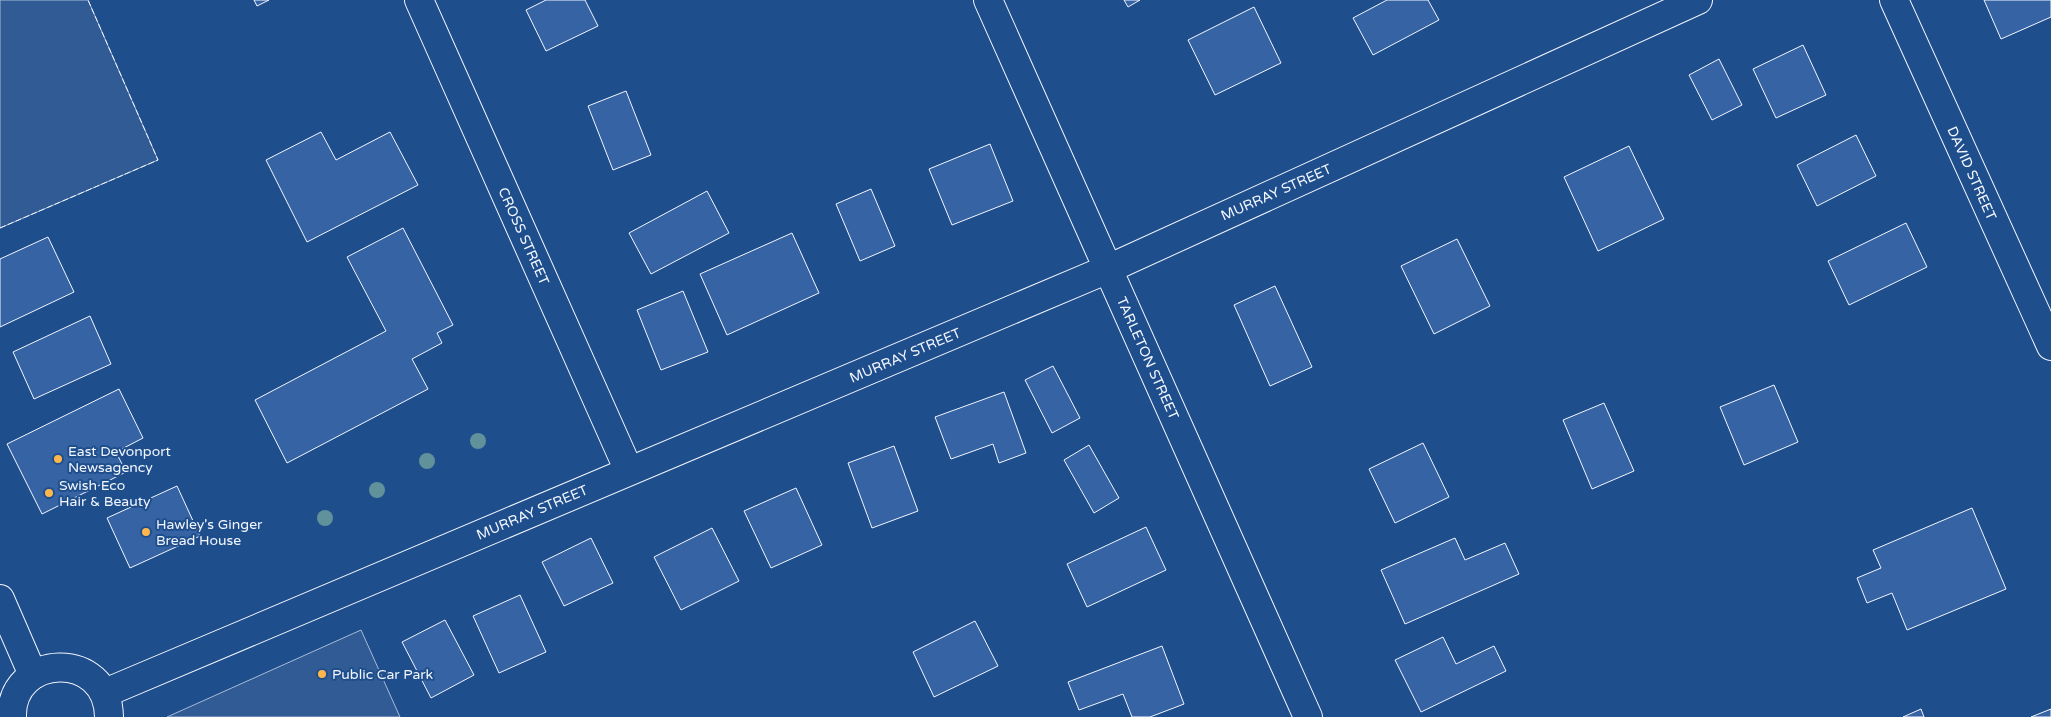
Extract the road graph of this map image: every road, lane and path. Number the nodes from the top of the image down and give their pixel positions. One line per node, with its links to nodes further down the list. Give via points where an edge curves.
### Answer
1 (419, 0): 7 (main road, CROSS STREET)
2 (988, 0): 5 (main road, TARLETON STREET)
3 (1698, 0): 5 (main road, MURRAY STREET)
4 (1894, 0): 6 (main road, DAVID STREET)
5 (1108, 269): 7 (main road, MURRAY STREET); 12 (main road, TARLETON STREET)
6 (2051, 346)
7 (629, 471): 10 (main road, MURRAY STREET)
8 (0, 599): 9 (main road)
9 (33, 675): 10 (main road, via 52,667 76,669 97,682); 11 (main road, via 21,687)
10 (107, 705)
11 (9, 715)
12 (1308, 717)

